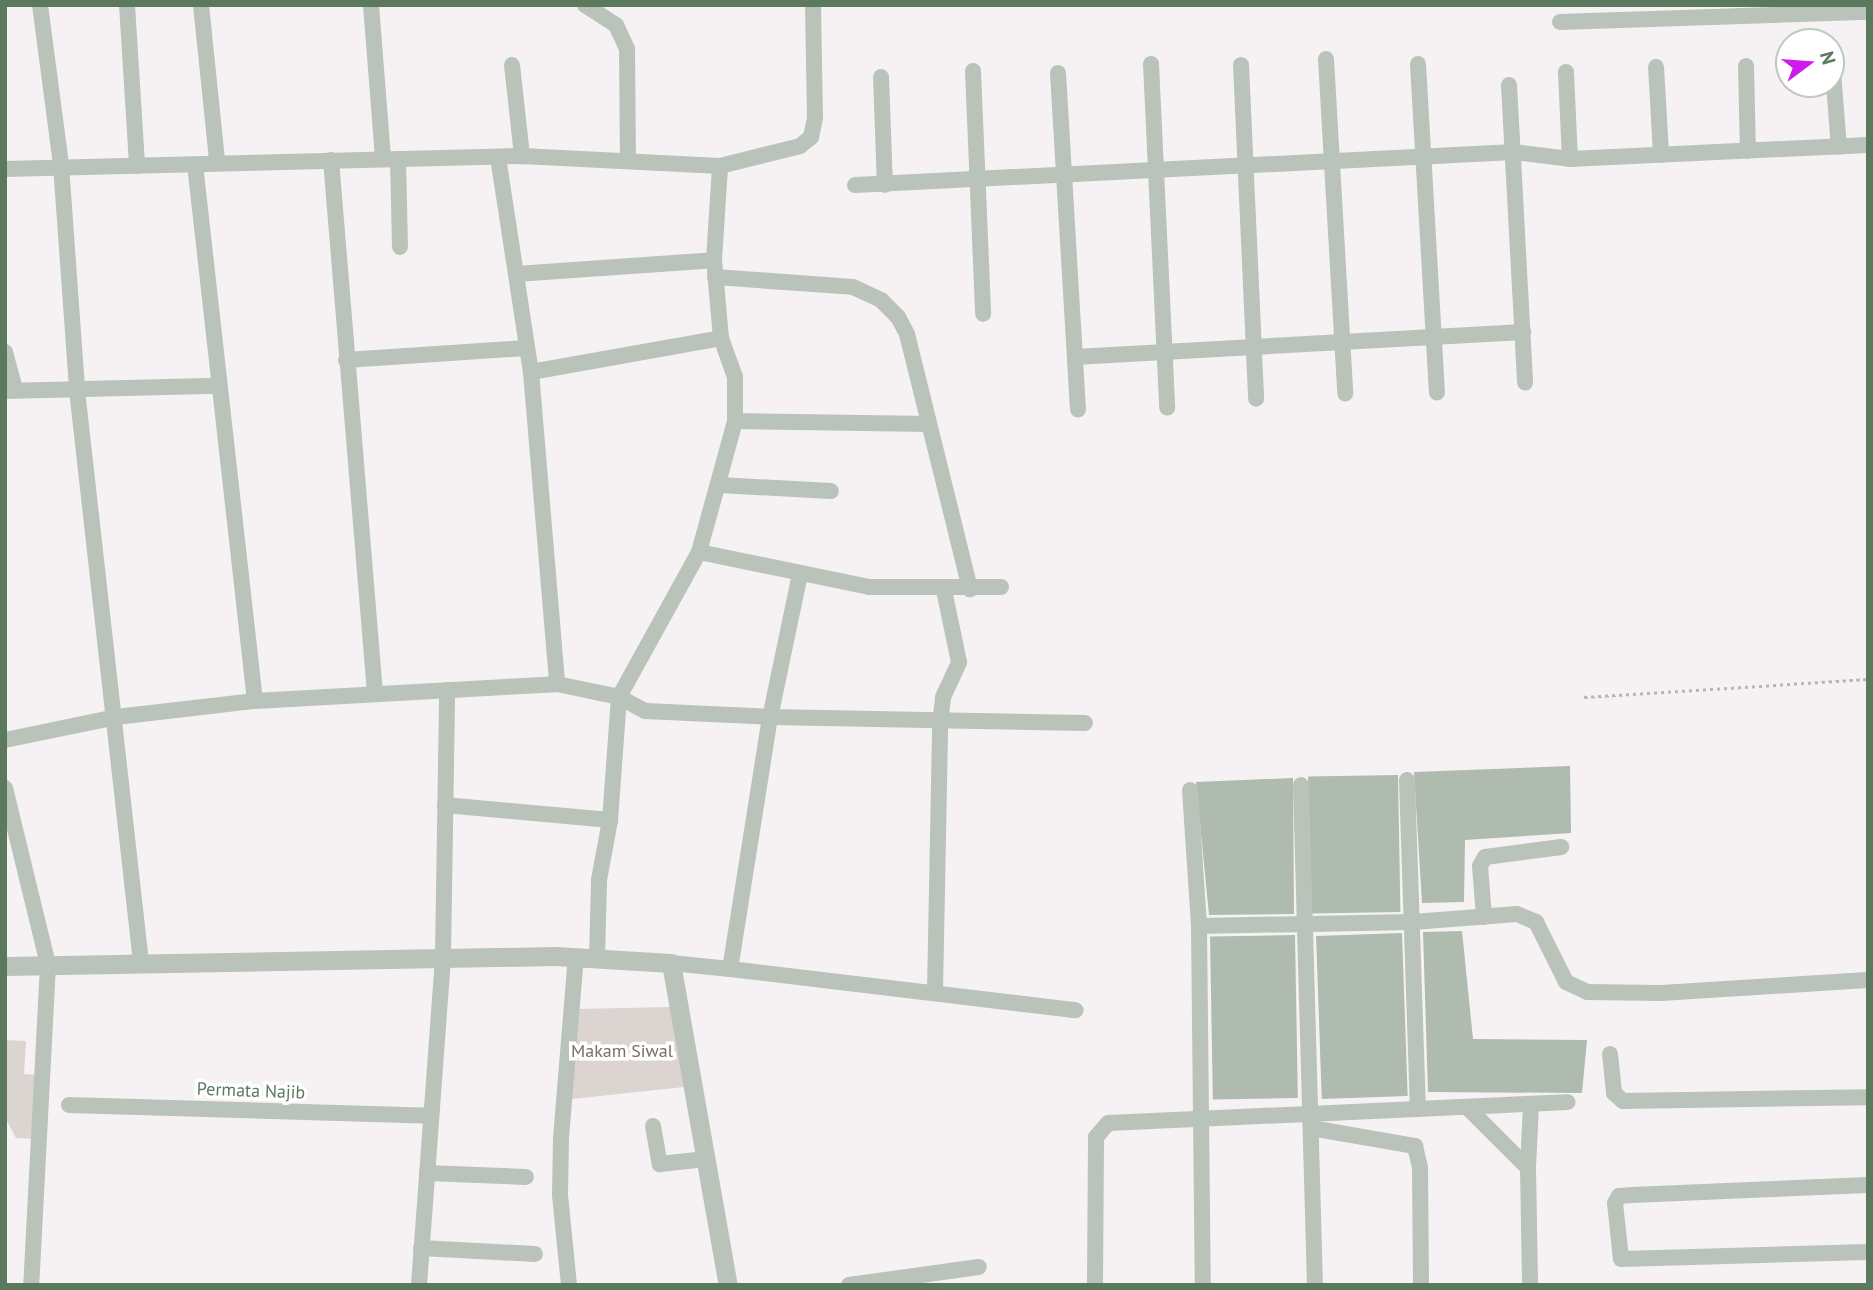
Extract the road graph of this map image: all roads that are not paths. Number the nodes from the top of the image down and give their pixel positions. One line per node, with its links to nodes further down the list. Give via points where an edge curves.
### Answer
1 (40, 5): 38 (street)
2 (127, 5): 39 (street)
3 (201, 5): 34 (street)
4 (371, 5): 30 (street)
5 (585, 5): 35 (street, via 616,25 627,49)
6 (813, 5): 37 (street, via 815,129 800,146)
7 (1868, 12): 8 (street)
8 (1560, 22)
9 (1326, 59): 31 (street)
10 (1151, 64): 42 (street)
11 (1418, 64): 28 (street)
12 (512, 65): 27 (street)
13 (1241, 65): 40 (street)
14 (1746, 66): 24 (street)
15 (1656, 67): 26 (street)
16 (972, 71): 44 (street)
17 (1566, 72): 32 (street)
18 (1058, 73): 43 (street)
19 (881, 77): 46 (street)
20 (1509, 85): 25 (street)
21 (1835, 98): 23 (street)
22 (1868, 145): 23 (street)
23 (1839, 147): 24 (street)
24 (1748, 151): 26 (street)
25 (1514, 152): 28 (street); 32 (street); 52 (street)
26 (1661, 155): 32 (street)
27 (522, 156): 29 (street); 35 (street)
28 (1424, 156): 31 (street); 53 (street)
29 (498, 157): 30 (street); 49 (street)
30 (391, 159): 33 (street); 47 (street)
31 (1334, 159): 40 (street); 55 (street)
32 (1570, 159)
33 (331, 160): 34 (street); 61 (street)
34 (217, 162): 36 (street)
35 (628, 162): 37 (street)
36 (195, 164): 39 (street); 64 (street)
37 (725, 164): 48 (street)
38 (61, 165): 39 (street); 41 (street); 65 (street)
39 (137, 166)
40 (1245, 166): 42 (street); 56 (street)
41 (5, 169)
42 (1154, 171): 43 (street); 59 (street)
43 (1064, 175): 44 (street); 60 (street)
44 (977, 180): 46 (street); 51 (street)
45 (855, 185): 46 (street)
46 (885, 185)
47 (400, 247)
48 (714, 260): 49 (street); 50 (street)
49 (516, 274): 57 (street)
50 (715, 277): 54 (street); 73 (street, via 843,285 881,300 904,326)
51 (983, 314)
52 (1523, 332): 53 (street); 63 (street)
53 (1434, 337): 55 (street); 68 (street)
54 (721, 338): 62 (street); 72 (street, via 735,377)
55 (1343, 342): 56 (street); 67 (street)
56 (1254, 347): 59 (street); 69 (street)
57 (527, 348): 61 (street); 62 (street)
58 (5, 352): 66 (street)
59 (1164, 352): 60 (street); 70 (street)
60 (1075, 357): 71 (street)
61 (346, 360): 83 (street)
62 (531, 372): 81 (street)
63 (1525, 383)
64 (217, 386): 65 (street); 85 (street)
65 (77, 390): 66 (street); 86 (street)
66 (10, 391)
67 (1345, 393)
68 (1437, 393)
69 (1256, 399)
70 (1167, 408)
71 (1078, 409)
72 (735, 421): 73 (street); 74 (street)
73 (929, 424): 79 (street)
74 (719, 485): 75 (street); 76 (street)
75 (831, 491)
76 (699, 552): 77 (street); 84 (street)
77 (800, 574): 80 (street, via 869,587); 87 (street)
78 (1001, 587): 79 (street)
79 (970, 589): 80 (street)
80 (944, 590): 88 (street, via 959,662 943,697)
81 (557, 684): 82 (street); 84 (street)
82 (447, 690): 83 (street); 95 (street)
83 (375, 693): 85 (street)
84 (619, 697): 87 (street, via 645,711); 96 (street)
85 (255, 701): 86 (street)
86 (116, 717): 90 (street); 105 (street)
87 (770, 717): 88 (street); 109 (street)
88 (940, 723): 89 (street); 111 (street)
89 (1085, 723)
90 (5, 740)
91 (1407, 780): 99 (street)
92 (1301, 785): 100 (street)
93 (5, 788): 107 (street)
94 (1190, 790): 101 (street)
95 (445, 805): 96 (street); 102 (street)
96 (610, 820): 104 (street, via 599,880)
97 (1561, 848): 98 (street, via 1485,857 1480,866)
98 (1483, 917): 99 (street); 110 (street, via 1517,914 1533,919 1566,982 1587,992 1661,993)
99 (1413, 922): 100 (street); 119 (street)
100 (1305, 925): 101 (street); 120 (street)
101 (1199, 926): 122 (street)
102 (443, 956): 103 (street); 105 (street); 121 (street)
103 (576, 957): 104 (street); 137 (street, via 561,1138 560,1195)
104 (597, 958): 106 (street)
105 (141, 962): 107 (street)
106 (671, 963): 109 (street); 125 (street)
107 (48, 965): 108 (street); 135 (street)
108 (5, 966)
109 (730, 969): 111 (street)
110 (1868, 980)
111 (935, 992): 112 (street)
112 (1076, 1010)
113 (1610, 1054): 114 (street, via 1615,1097 1623,1101)
114 (1868, 1097)
115 (1568, 1102): 117 (street)
116 (69, 1104): 121 (street, Permata Najib)
117 (1531, 1105): 118 (street); 126 (street)
118 (1467, 1107): 119 (street); 126 (street)
119 (1418, 1108): 120 (street)
120 (1310, 1111): 122 (street); 124 (street)
121 (431, 1116): 127 (street)
122 (1203, 1117): 139 (street, via 1117,1120 1097,1132); 140 (street)
123 (653, 1126): 125 (street, via 660,1164)
124 (1311, 1128): 141 (street); 142 (street, via 1415,1146 1420,1168)
125 (706, 1159): 138 (street)
126 (1528, 1168): 143 (street)
127 (427, 1173): 128 (street); 130 (street)
128 (526, 1177)
129 (1868, 1185): 131 (street, via 1632,1195 1619,1196 1615,1203 1621,1259)
130 (421, 1248): 132 (street); 136 (street)
131 (1868, 1252)
132 (535, 1254)
133 (979, 1267): 134 (street)
134 (859, 1284)
135 (31, 1285)
136 (419, 1285)
137 (569, 1285)
138 (728, 1285)
139 (1095, 1285)
140 (1203, 1285)
141 (1315, 1285)
142 (1421, 1285)
143 (1530, 1285)

